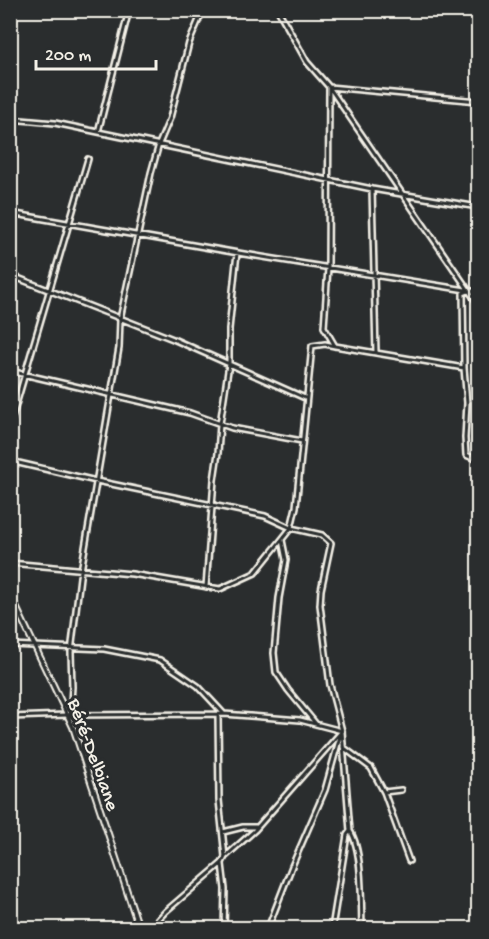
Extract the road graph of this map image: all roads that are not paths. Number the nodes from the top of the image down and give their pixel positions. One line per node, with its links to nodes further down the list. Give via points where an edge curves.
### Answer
1 (129, 10): 9 (street)
2 (203, 10): 10 (street)
3 (278, 10): 6 (street, via 307,62)
4 (414, 10): 5 (street)
5 (478, 14)
6 (329, 87): 7 (street); 12 (street); 14 (street)
7 (478, 101)
8 (10, 119): 9 (street)
9 (98, 132): 10 (street)
10 (159, 144): 12 (street); 18 (street)
11 (88, 159): 17 (street)
12 (329, 179): 13 (street); 20 (street)
13 (372, 189): 14 (street); 22 (street)
14 (402, 194): 15 (street); 24 (street)
15 (478, 207)
16 (10, 213): 17 (street)
17 (69, 223): 18 (street); 23 (street)
18 (138, 236): 19 (street); 27 (street)
19 (237, 253): 20 (street); 30 (street)
20 (328, 268): 22 (street); 28 (street, via 324,327)
21 (10, 275): 23 (street)
22 (375, 276): 24 (street); 29 (street)
23 (49, 290): 27 (street); 33 (street)
24 (470, 290): 25 (street); 26 (street); 31 (street, via 463,293)
25 (478, 292)
26 (478, 304)
27 (120, 319): 30 (street); 34 (street)
28 (335, 346): 29 (street); 35 (street, via 312,346)
29 (376, 353): 31 (street)
30 (229, 364): 35 (street); 36 (street)
31 (464, 368): 39 (street, via 466,456)
32 (10, 371): 33 (street)
33 (26, 375): 34 (street); 37 (street)
34 (111, 395): 36 (street, via 190,412); 41 (street)
35 (305, 398): 38 (street)
36 (220, 424): 38 (street); 42 (street)
37 (10, 425)
38 (302, 441): 43 (street)
39 (478, 460)
40 (10, 461): 41 (street)
41 (96, 481): 42 (street); 46 (street)
42 (211, 506): 43 (street, via 265,516); 47 (street)
43 (291, 528): 44 (street); 57 (street, via 322,535 331,543 321,605 330,685)
44 (282, 540): 47 (street, via 255,573 220,589); 56 (street, via 286,560 274,653 276,672)
45 (10, 563): 46 (street)
46 (81, 570): 47 (street); 51 (street)
47 (207, 587)
48 (10, 594): 50 (street, Béré-Delbiane)
49 (10, 645): 50 (street)
50 (35, 645): 51 (street); 54 (street, Béré-Delbiane)
51 (71, 647): 53 (street, via 160,660 198,686); 54 (street)
52 (218, 714): 53 (street); 54 (street); 63 (street)
53 (224, 714): 56 (street)
54 (69, 716): 55 (street); 67 (street, Béré-Delbiane)
55 (10, 717)
56 (316, 724): 57 (street)
57 (342, 731): 58 (street); 61 (street); 70 (street, via 325,790)
58 (343, 747): 60 (street, via 371,768); 62 (street)
59 (401, 790): 60 (street)
60 (384, 792): 65 (street)
61 (256, 827): 63 (street); 64 (street)
62 (350, 831): 71 (street); 72 (street, via 360,876)
63 (222, 832): 64 (street)
64 (225, 857): 66 (street)
65 (409, 861)
66 (222, 863): 68 (street); 69 (street)
67 (139, 928)
68 (150, 928)
69 (224, 928)
70 (268, 928)
71 (332, 928)
72 (362, 928)

